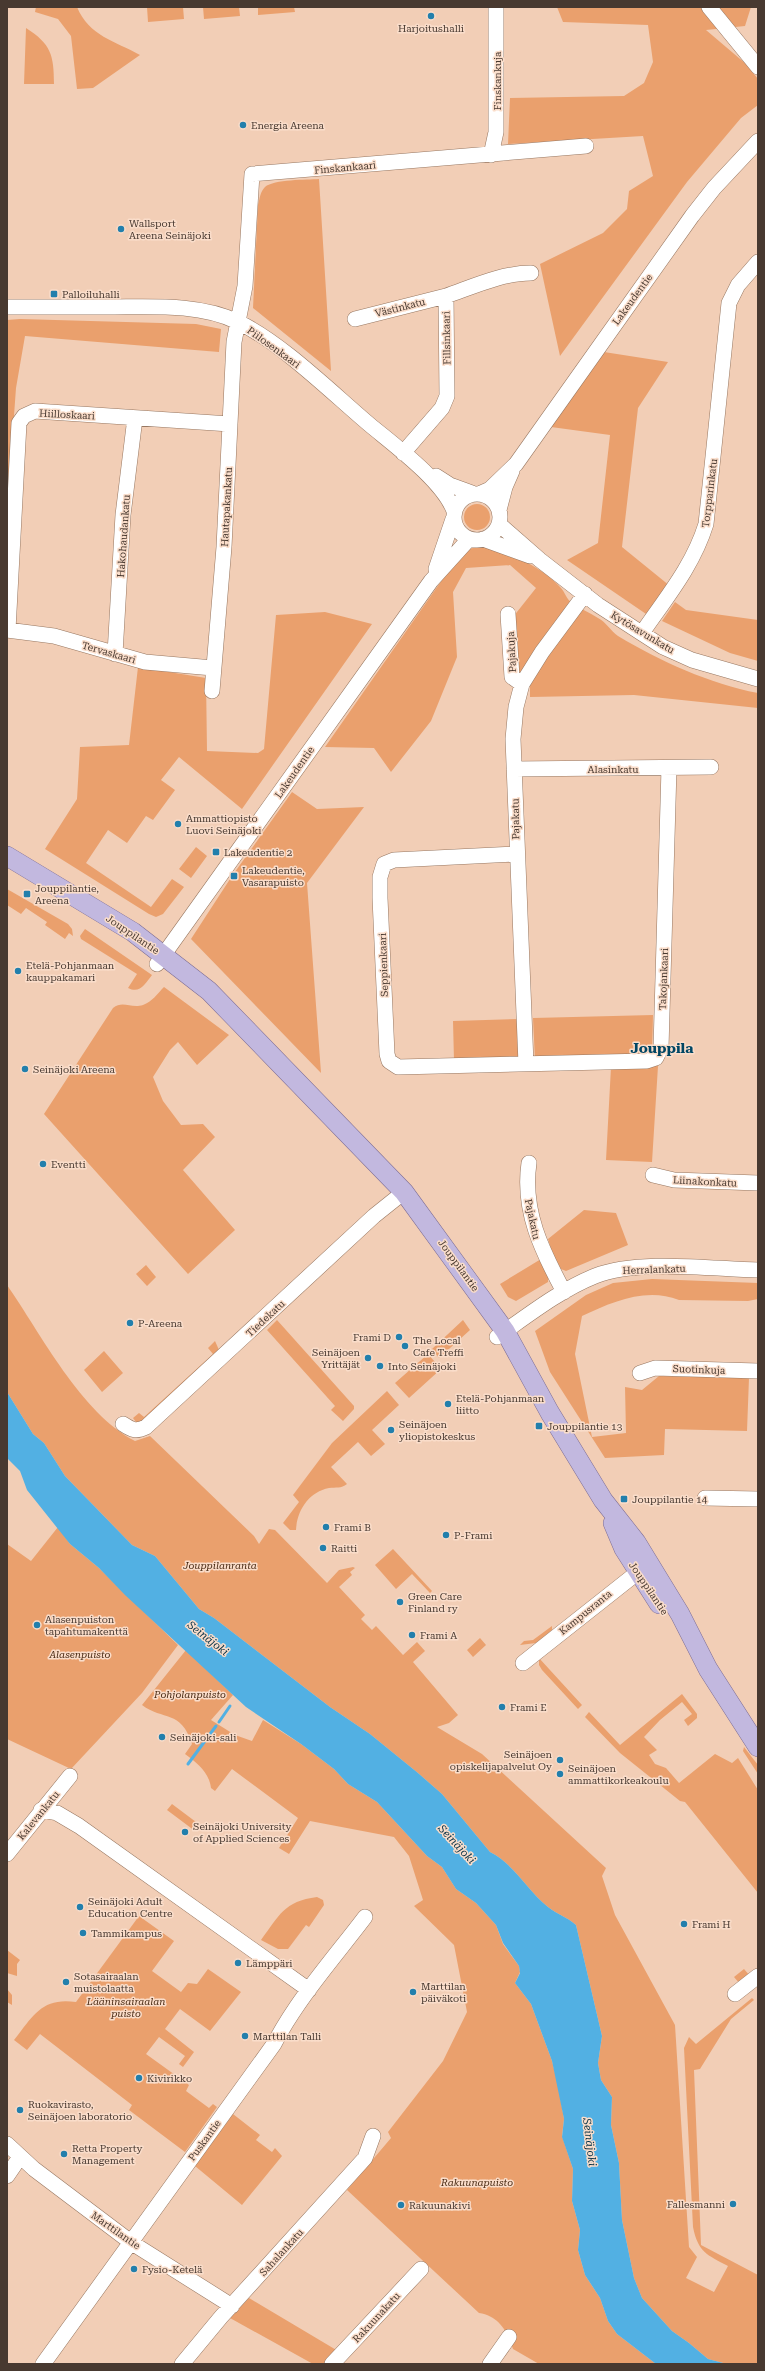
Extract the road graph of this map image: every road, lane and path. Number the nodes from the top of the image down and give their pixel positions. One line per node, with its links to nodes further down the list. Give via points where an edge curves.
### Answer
1 (496, 7): 6 (street, Finskankuja, via 496,132)
2 (709, 7): 3 (street)
3 (758, 67)
4 (758, 141): 16 (street, Lakeudentie, via 692,216)
5 (586, 146): 6 (street, Finskankaari)
6 (491, 155): 12 (street, Finskankaari, via 252,174 245,286)
7 (758, 262): 26 (street, Torpparinkatu, via 738,285 729,304 706,524 693,558)
8 (530, 273): 9 (street, via 488,281)
9 (446, 296): 11 (street, Västinkatu); 15 (street, Fillsinkaari, via 447,396 442,408)
10 (7, 307): 12 (street, Piilosenkaari, via 156,306 192,310)
11 (355, 319)
12 (238, 322): 14 (street, Hautapakankatu, via 234,342); 15 (street, Piilosenkaari, via 277,348)
13 (135, 418): 14 (street, Hiilloskaari); 25 (street, Hiilloskaari, via 35,411 24,416 19,423); 27 (street, Hakohaudankatu, via 123,515)
14 (230, 424): 28 (street, Hautapakankatu, via 224,547)
15 (408, 457): 17 (street, Piilosenkaari, via 450,485); 18 (street, Piilosenkaari, via 444,494)
16 (516, 464): 17 (street, Lakeudentie, via 490,489); 19 (street, Lakeudentie, via 505,487)
17 (477, 493): 18 (street, via 460,499); 19 (street, via 492,499)
18 (453, 515): 20 (street, via 458,531); 22 (street, Lakeudentie)
19 (499, 517): 20 (street, via 490,536); 21 (street, Kytösavunkatu)
20 (476, 539): 21 (street, Kytösavunkatu); 22 (street, Lakeudentie)
21 (540, 560): 23 (street, Kytösavunkatu)
22 (430, 581): 38 (street, Lakeudentie)
23 (585, 594): 26 (street, Kytösavunkatu); 30 (street, Pajakatu)
24 (508, 614): 30 (street, Pajakuja, via 512,677)
25 (7, 630): 27 (street, Tervaskaari, via 54,636)
26 (642, 633): 29 (street, Kytösavunkatu, via 663,647 692,660)
27 (115, 654): 28 (street, Tervaskaari, via 166,665)
28 (213, 668): 31 (street, Hautapakankatu)
29 (758, 679)
30 (522, 684): 34 (street, Pajakatu, via 516,706)
31 (212, 691)
32 (711, 767): 33 (street, Alasinkatu)
33 (670, 768): 34 (street, Alasinkatu); 39 (street, Takojankaari, via 661,1048 656,1058 647,1061)
34 (514, 769): 35 (street, Pajakatu)
35 (516, 854): 39 (street, Pajakatu); 39 (street, Seppienkaari, via 394,860 384,864 380,877 380,898 386,1054 389,1061 398,1067)
36 (7, 856): 38 (main road, Jouppilantie, via 133,932)
37 (7, 870): 38 (main road, Jouppilantie, via 130,944)
38 (160, 959): 43 (main road, Jouppilantie, via 208,990 345,1133)
39 (526, 1064)
40 (529, 1163): 45 (street, Pajakatu, via 528,1199 533,1225 547,1262)
41 (653, 1175): 42 (street, Liinakonkatu, via 674,1180)
42 (758, 1183)
43 (399, 1196): 46 (main road, Jouppilantie); 49 (street, Tiedekatu, via 374,1216 146,1427 138,1431 131,1430)
44 (758, 1270): 45 (street, Herralankatu, via 667,1267 616,1270 595,1276)
45 (564, 1292): 46 (street, Herralankatu)
46 (501, 1334): 52 (main road, Jouppilantie, via 532,1394 550,1413 602,1500 636,1542)
47 (758, 1371): 48 (street, Suotinkuja, via 655,1368)
48 (640, 1372)
49 (123, 1424)
50 (704, 1498): 51 (street)
51 (758, 1499)
52 (643, 1567): 53 (street, Kampusranta); 54 (main road, Jouppilantie, via 680,1614 708,1669)
53 (522, 1663)
54 (758, 1746)
55 (70, 1776): 56 (street, Kalevankatu)
56 (41, 1810): 57 (street, Kalevankatu); 60 (street, via 57,1813 80,1826)
57 (7, 1854)
58 (365, 1917): 60 (street, Puskantie)
59 (758, 1976): 61 (street)
60 (309, 1990): 66 (street, Puskantie, via 286,2021 274,2044)
61 (735, 1994)
62 (373, 2136): 68 (street, Sahalankatu, via 365,2158)
63 (7, 2144): 64 (street, Marttilantie)
64 (20, 2157): 65 (street); 66 (street, Marttilantie)
65 (7, 2176)
66 (132, 2243): 68 (street, Marttilantie); 71 (street, Puskantie)
67 (421, 2269): 70 (street, Rakuunakatu)
68 (232, 2306): 72 (street, Sahalankatu)
69 (509, 2337): 73 (street)
70 (334, 2363)
71 (43, 2364)
72 (182, 2364)
73 (490, 2364)

